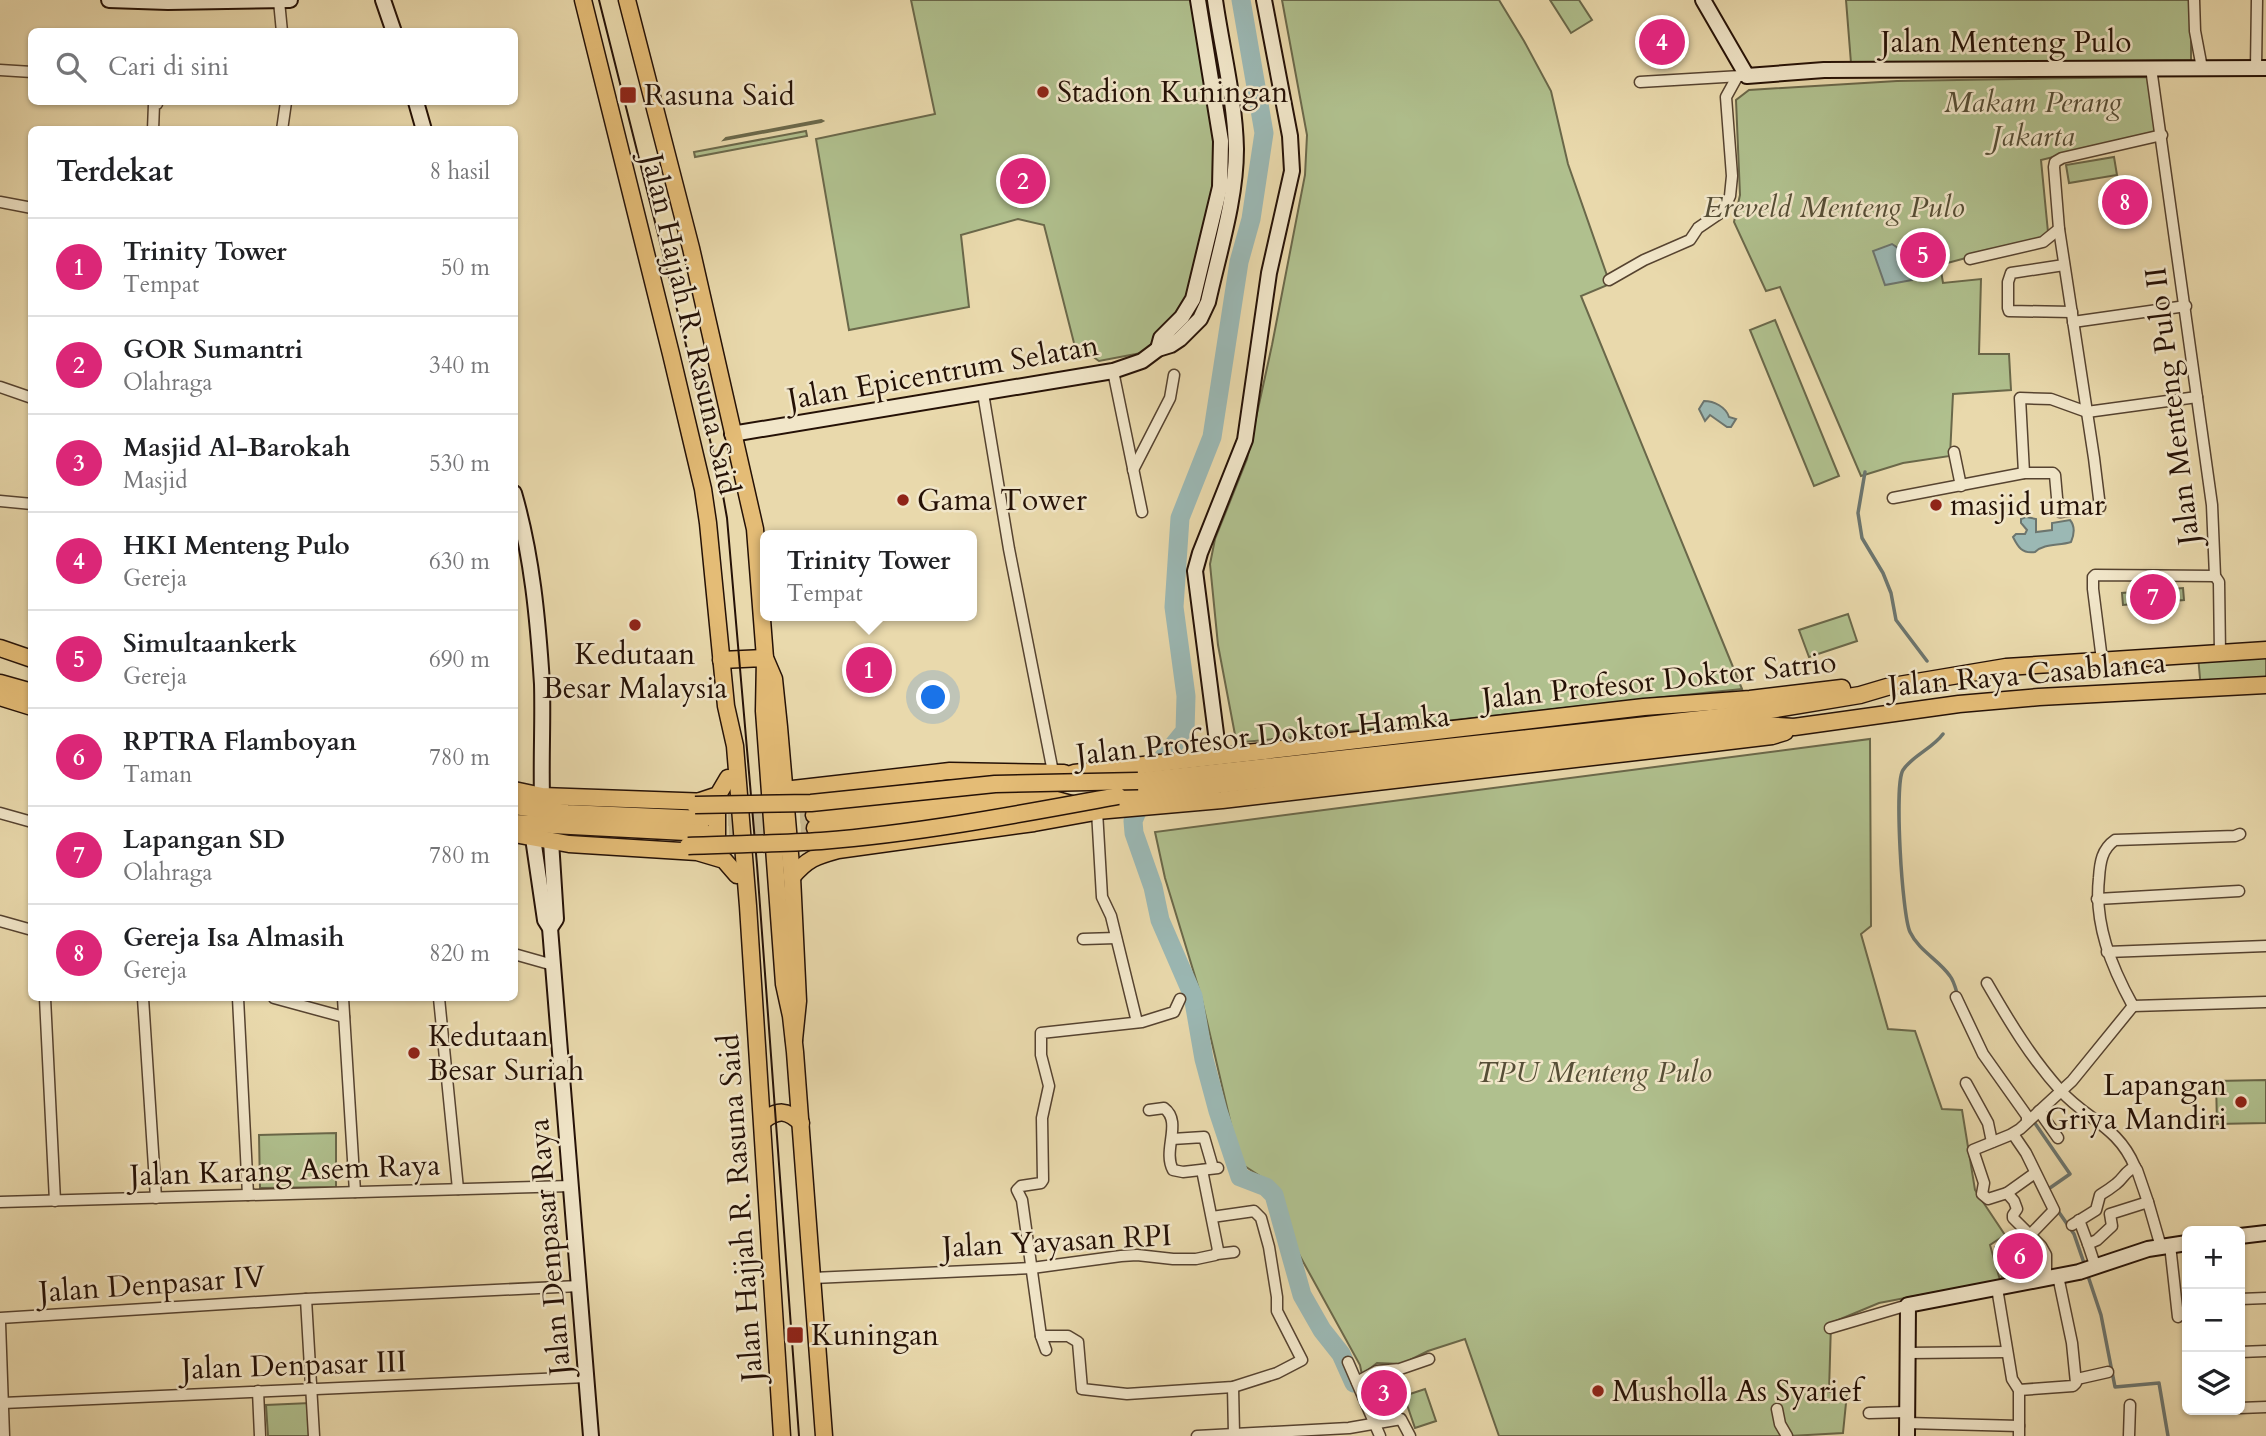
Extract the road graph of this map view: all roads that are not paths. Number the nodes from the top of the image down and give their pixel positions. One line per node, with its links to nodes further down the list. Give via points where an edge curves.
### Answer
1 (109, 0): 2 (street)
2 (279, 0): 3 (street); 13 (street)
3 (290, 0)
4 (383, 0): 14 (street)
5 (583, 0): 64 (main road, Jalan Hajjah R. Rasuna Said, via 703,489)
6 (627, 0): 45 (main road, Jalan Hajjah R. Rasuna Said)
7 (1198, 0): 31 (street, via 1221,141)
8 (1214, 0): 31 (street, via 1234,123 1235,170)
9 (1264, 0): 76 (street, via 1293,160 1269,273 1247,431 1195,571)
10 (2194, 0): 16 (street)
11 (2257, 0): 17 (street)
12 (1703, 1): 20 (street)
13 (282, 28)
14 (393, 28)
15 (2151, 68): 16 (street, Jalan Menteng Pulo); 20 (street, Jalan Menteng Pulo, via 1824,70); 28 (street, Jalan Menteng Pulo II)
16 (2202, 68): 17 (street, Jalan Menteng Pulo)
17 (2261, 68)
18 (0, 70): 19 (street)
19 (28, 72)
20 (1742, 76): 21 (street); 35 (street, via 1726,97 1732,176 1723,211 1698,228 1690,240)
21 (1646, 82)
22 (154, 105): 25 (street)
23 (286, 105): 26 (street)
24 (417, 105): 27 (street)
25 (153, 126)
26 (283, 126)
27 (423, 126)
28 (2162, 135): 32 (street, via 2055,162); 36 (street, Jalan Menteng Pulo II)
29 (0, 202): 30 (street)
30 (28, 207)
31 (1222, 207): 38 (street, Jalan Epicentrum Selatan, via 1208,302 1200,319 1175,334 1171,345)
32 (2059, 229): 33 (street, via 2043,242); 34 (street)
33 (1970, 259)
34 (2064, 265): 37 (street); 37 (street, via 2011,273 2008,308)
35 (1609, 280)
36 (2186, 306): 37 (street); 43 (street, Jalan Menteng Pulo II)
37 (2072, 317): 44 (street)
38 (1113, 371): 41 (street, Jalan Epicentrum Selatan); 47 (street)
39 (1174, 375): 47 (street, via 1170,398)
40 (0, 387): 42 (street)
41 (983, 393): 45 (street, Jalan Epicentrum Selatan); 77 (street)
42 (28, 397)
43 (2197, 397): 44 (street); 55 (street, Jalan Menteng Pulo II, via 2213,505)
44 (2087, 412): 48 (street, via 2051,399 2019,399); 48 (street, via 2100,507 2060,513 2055,475)
45 (733, 434): 56 (main road, Jalan Hajjah R. Rasuna Said, via 754,529)
46 (1954, 452): 49 (street)
47 (1133, 470): 54 (street)
48 (2024, 473): 49 (street)
49 (1961, 486): 50 (street)
50 (1893, 498)
51 (0, 501): 52 (street)
52 (28, 504)
53 (518, 506): 83 (street, via 532,573 542,684)
54 (1142, 512)
55 (2215, 576): 60 (street, via 2219,582); 65 (street, Jalan Menteng Pulo II, via 2095,575)
56 (760, 600)
57 (762, 621): 63 (main road, Jalan Hajjah R. Rasuna Said)
58 (0, 648): 61 (main road)
59 (2266, 650): 60 (main road, Jalan Raya Casablanca)
60 (2220, 654): 65 (main road, Jalan Raya Casablanca)
61 (28, 658)
62 (0, 659): 66 (main road)
63 (765, 659): 64 (main road); 81 (main road, Jalan Hajjah R. Rasuna Said, via 774,679); 125 (main road, Jalan Hajjah R. Rasuna Said, via 764,711 784,984)
64 (721, 660): 73 (main road, Jalan Hajjah R. Rasuna Said)
65 (2102, 660): 69 (main road, Jalan Raya Casablanca, via 2006,667)
66 (28, 668)
67 (0, 683): 70 (main road)
68 (2266, 685): 75 (main road, Jalan Raya Casablanca, via 1999,700)
69 (1887, 687): 74 (main road, Jalan Profesor Doktor Hamka); 76 (main road, Jalan Profesor Doktor Satrio, via 1644,707)
70 (28, 691)
71 (0, 697): 72 (main road)
72 (28, 706)
73 (726, 706): 79 (main road, Jalan Hajjah R. Rasuna Said); 111 (main road, Jalan Hajjah R. Rasuna Said, via 735,746)
74 (1747, 721): 75 (main road, Jalan Profesor Doktor Hamka); 85 (main road, Jalan Profesor Doktor Hamka, bridge, via 1119,783 995,785 811,803); 91 (main road, Jalan Profesor Doktor Hamka, bridge, via 1118,796 820,841 688,846)
75 (1794, 727): 87 (main road, Jalan Profesor Doktor Satrio, via 1772,736 1273,795)
76 (1219, 757): 78 (main road, Jalan Profesor Doktor Satrio)
77 (1053, 772): 78 (main road); 80 (main road, via 950,771)
78 (1074, 773): 87 (main road, Jalan Profesor Doktor Satrio, via 1025,789 815,821 1049,798)
79 (728, 778): 84 (main road, via 718,795); 98 (main road, Jalan Hajjah R. Rasuna Said)
80 (820, 786): 81 (main road); 96 (main road, via 807,797 808,837)
81 (784, 789): 99 (main road, Jalan Hajjah R. Rasuna Said)
82 (518, 791): 83 (main road)
83 (542, 796): 84 (main road)
84 (700, 801): 97 (main road, via 717,807 718,841)
85 (518, 803)
86 (518, 804): 90 (main road, via 704,826)
87 (1097, 811): 96 (main road); 105 (street, via 1102,897)
88 (0, 813): 89 (street)
89 (28, 821)
90 (518, 823)
91 (518, 829)
92 (2240, 834): 101 (street, via 2115,840 2102,856)
93 (518, 835): 94 (main road)
94 (533, 838): 95 (main road); 103 (street, Jalan Denpasar Raya)
95 (551, 841): 97 (main road); 103 (street, Jalan Denpasar Raya, via 556,919)
96 (838, 850): 99 (main road, via 803,863)
97 (697, 852): 98 (main road, via 724,860)
98 (737, 874): 111 (main road, Jalan Hajjah R. Rasuna Said, via 743,950)
99 (792, 877): 125 (main road, Jalan Hajjah R. Rasuna Said, via 798,1001)
100 (2239, 891): 101 (street)
101 (2097, 899): 108 (street)
102 (0, 921): 104 (street)
103 (550, 928): 110 (street, Jalan Denpasar Raya)
104 (28, 929)
105 (1116, 938): 106 (street); 124 (street)
106 (1083, 939)
107 (2266, 946): 108 (street)
108 (2108, 952): 122 (street)
109 (518, 955): 110 (street)
110 (553, 965): 139 (street, Jalan Denpasar Raya)
111 (753, 976): 130 (main road, Jalan Hajjah R. Rasuna Said)
112 (1987, 984): 127 (street, via 2022,1043)
113 (1955, 997): 129 (street, via 1983,1054)
114 (1180, 999): 124 (street, via 1174,1012)
115 (45, 1001): 145 (street)
116 (143, 1001): 144 (street)
117 (239, 1001): 143 (street)
118 (285, 1001): 123 (street)
119 (343, 1001): 123 (street)
120 (439, 1001): 140 (street)
121 (2266, 1002): 122 (street)
122 (2133, 1006): 127 (street)
123 (344, 1017): 141 (street)
124 (1137, 1022): 157 (street, via 1041,1033 1049,1086 1042,1118 1043,1180 1017,1190)
125 (794, 1040): 131 (main road, Jalan Hajjah R. Rasuna Said)
126 (1966, 1083): 135 (street, via 1988,1123)
127 (2061, 1091): 129 (street); 136 (street, via 2121,1142)
128 (1149, 1110): 134 (street, via 1168,1109)
129 (2032, 1117): 132 (street); 133 (street)
130 (763, 1121): 131 (main road, via 781,1111); 201 (main road, Jalan Hajjah R. Rasuna Said)
131 (801, 1123): 160 (main road, Jalan Hajjah R. Rasuna Said)
132 (2013, 1134): 135 (street); 138 (street)
133 (2058, 1138)
134 (1172, 1139): 137 (street, via 1171,1168); 137 (street, via 1204,1137 1216,1168)
135 (1992, 1142): 142 (street, via 1973,1150 1984,1182 1982,1194 1988,1199)
136 (2135, 1167): 147 (street); 152 (street, via 2099,1195 2096,1210 2075,1223)
137 (1202, 1170): 148 (street, Jalan Yayasan RPI)
138 (2035, 1173): 142 (street); 150 (street, via 2054,1210)
139 (571, 1186): 140 (street, Jalan Karang Asem Raya); 161 (street, Jalan Denpasar Raya)
140 (458, 1189): 141 (street, Jalan Karang Asem Raya)
141 (355, 1192): 143 (street, Jalan Karang Asem Raya)
142 (2007, 1193): 150 (street, via 2017,1209 2013,1218)
143 (248, 1195): 144 (street, Jalan Karang Asem Raya)
144 (156, 1198): 145 (street, Jalan Karang Asem Raya)
145 (55, 1201): 146 (street, Jalan Karang Asem Raya)
146 (0, 1202)
147 (2148, 1202): 152 (street, via 2110,1214 2112,1226); 154 (street)
148 (1212, 1217): 156 (street, Jalan Yayasan RPI); 183 (street, via 1254,1211 1261,1218 1277,1311 1302,1360)
149 (2266, 1233): 151 (street)
150 (2029, 1235): 159 (street, via 2046,1255)
151 (2245, 1235)
152 (2088, 1244): 158 (street)
153 (2182, 1244): 154 (street)
154 (2165, 1246): 158 (street); 167 (street)
155 (1234, 1252): 156 (street)
156 (1217, 1254): 157 (street, Jalan Yayasan RPI, via 1196,1259 1121,1256)
157 (1032, 1268): 160 (street, Jalan Yayasan RPI); 171 (street)
158 (2088, 1268): 159 (street)
159 (2052, 1277): 162 (street); 181 (street, via 2072,1343)
160 (813, 1278): 202 (main road, Jalan Hajjah R. Rasuna Said)
161 (579, 1286): 164 (street, Jalan Denpasar IV); 180 (street, Jalan Denpasar Raya)
162 (1997, 1288): 166 (street); 174 (street)
163 (2266, 1298): 165 (street)
164 (306, 1299): 168 (street, Jalan Denpasar IV); 184 (street, Jalan Denpasar IV)
165 (2245, 1299)
166 (1908, 1305): 170 (street); 176 (street)
167 (2178, 1317)
168 (0, 1318)
169 (0, 1323): 187 (street, Jalan Denpasar IV)
170 (1830, 1328)
171 (1041, 1336): 172 (street); 183 (street, via 1068,1336 1078,1342 1082,1389 1127,1394)
172 (1046, 1350)
173 (2266, 1351): 175 (street)
174 (2007, 1352): 176 (street); 185 (street)
175 (2245, 1352)
176 (1908, 1353): 194 (street)
177 (1429, 1359): 182 (street, via 1377,1371)
178 (1348, 1362): 182 (street)
179 (2108, 1372): 181 (street)
180 (586, 1377): 184 (street, Jalan Denpasar III); 200 (street, Jalan Denpasar Raya)
181 (2077, 1379): 185 (street, via 2073,1386)
182 (1357, 1382): 193 (street)
183 (1233, 1387): 196 (street)
184 (311, 1389): 186 (street, Jalan Denpasar III); 199 (street, Jalan Denpasar IV)
185 (2019, 1390): 195 (street)
186 (258, 1391): 187 (street, Jalan Denpasar III); 198 (street)
187 (3, 1403): 197 (street, Jalan Denpasar IV)
188 (2130, 1405): 207 (street)
189 (2266, 1407): 190 (street)
190 (2245, 1408)
191 (1777, 1409): 206 (street)
192 (1869, 1413): 194 (street)
193 (1370, 1424): 196 (street); 204 (street); 205 (street, via 1401,1419)
194 (1907, 1424): 195 (street)
195 (2019, 1431)
196 (1234, 1434): 203 (street)
197 (4, 1436)
198 (260, 1436)
199 (314, 1436)
200 (591, 1436)
201 (782, 1436)
202 (824, 1436)
203 (1197, 1436)
204 (1380, 1436)
205 (1410, 1436)
206 (1787, 1436)
207 (2129, 1436)

